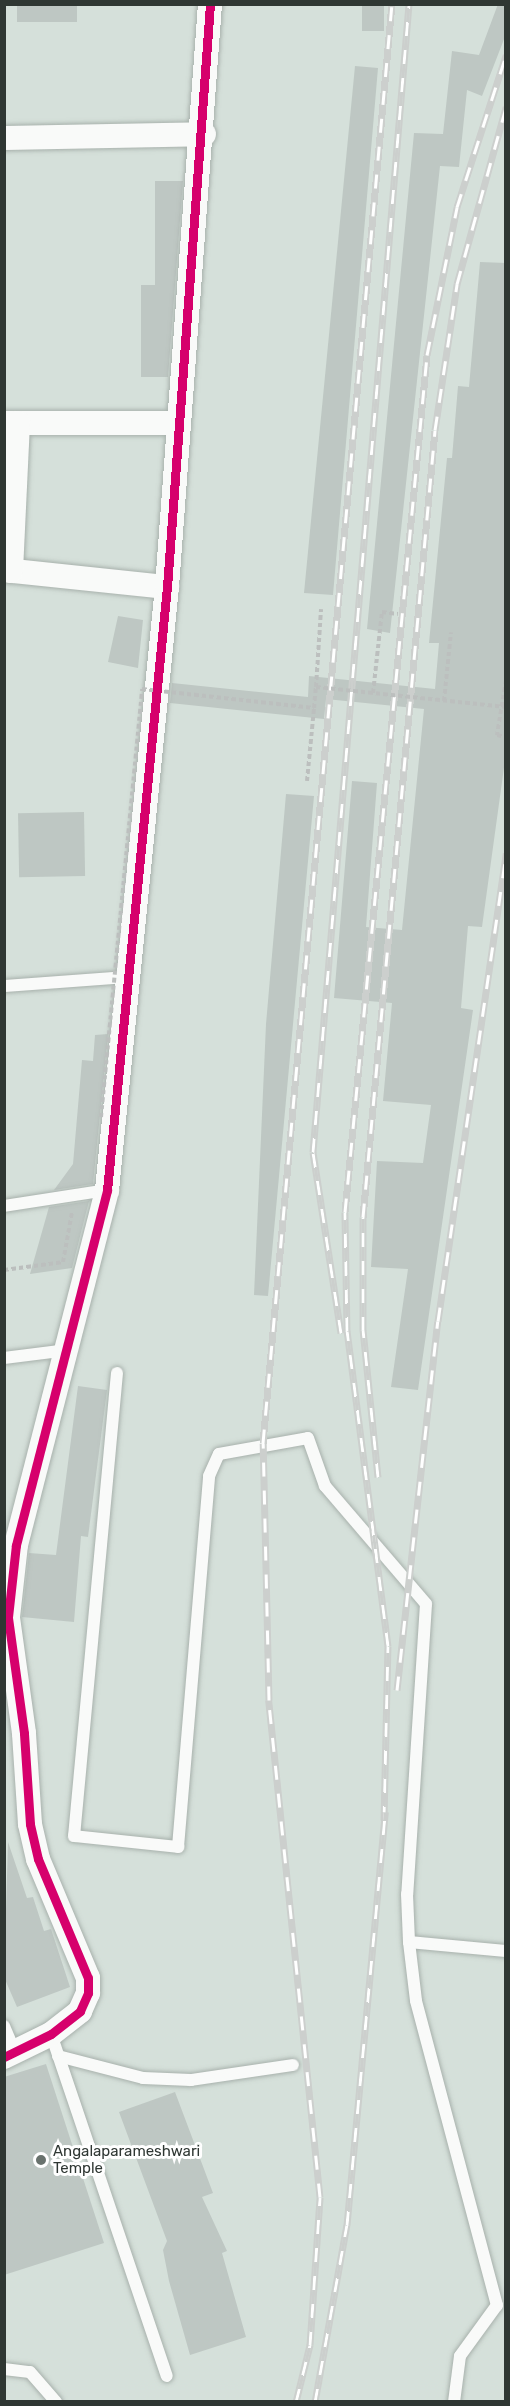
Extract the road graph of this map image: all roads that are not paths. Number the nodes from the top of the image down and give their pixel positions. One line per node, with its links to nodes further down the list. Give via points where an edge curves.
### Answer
1 (210, 4): 2 (street)
2 (204, 134): 3 (street); 5 (street)
3 (4, 138)
4 (11, 423): 5 (street); 6 (street)
5 (178, 423): 7 (street)
6 (8, 571): 7 (street)
7 (167, 587): 8 (street)
8 (128, 977): 9 (lane); 10 (street)
9 (4, 986)
10 (107, 1191): 11 (lane); 12 (street)
11 (4, 1206)
12 (67, 1350): 13 (lane); 18 (street, via 16,1545 8,1617 20,1689 30,1824 38,1858 88,1978 80,2011)
13 (4, 1358)
14 (117, 1373): 15 (lane, via 74,1836 178,1847 210,1469 229,1449 308,1438 325,1486 423,1598 428,1613 407,1894)
15 (409, 1942): 16 (lane); 24 (lane, via 421,2024 497,2297 495,2312 455,2367)
16 (506, 1951)
17 (4, 2026): 19 (lane)
18 (55, 2045): 19 (street); 20 (lane, via 143,2078 191,2080); 22 (lane)
19 (10, 2054)
20 (293, 2065)
21 (4, 2369): 23 (lane, via 30,2372)
22 (167, 2376)
23 (56, 2402)
24 (454, 2402)

